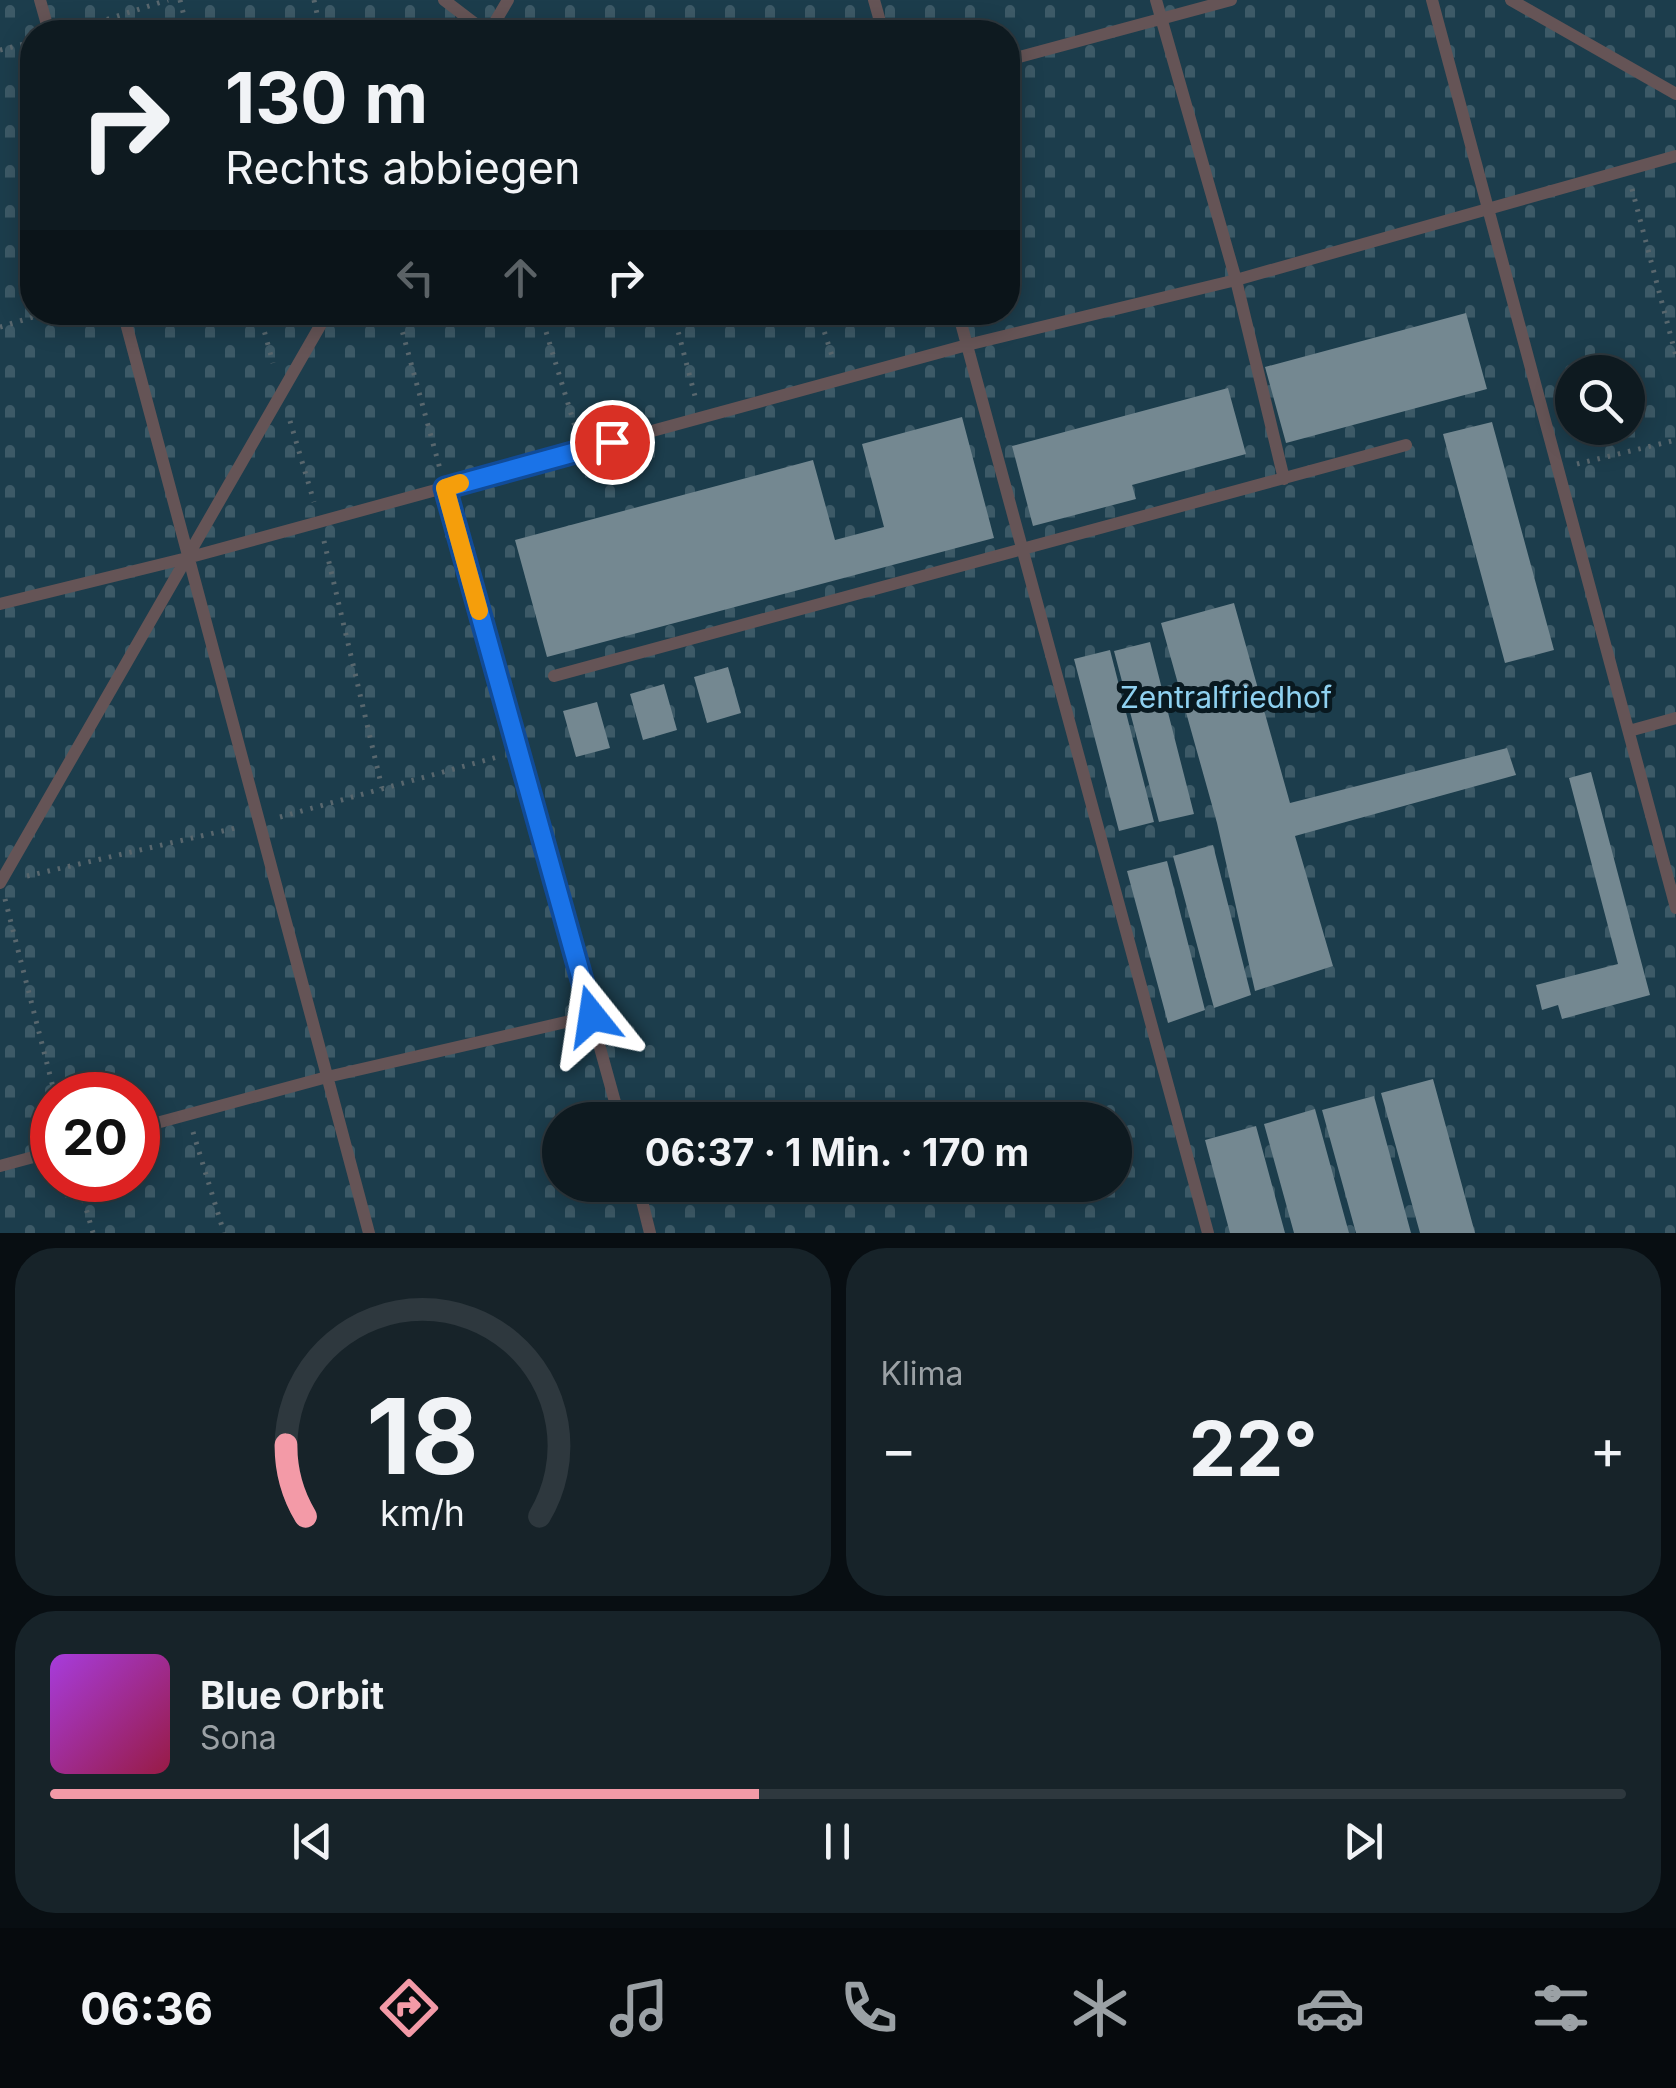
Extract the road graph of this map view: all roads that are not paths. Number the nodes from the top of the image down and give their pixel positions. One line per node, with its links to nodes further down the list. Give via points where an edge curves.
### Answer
1 (444, 0): 6 (lane)
2 (1156, 0): 7 (lane)
3 (1231, 0): 7 (lane)
4 (1432, 0): 11 (lane)
5 (1511, 0): 9 (lane)
6 (471, 20)
7 (1161, 20): 8 (lane); 12 (lane)
8 (1020, 57)
9 (1676, 94)
10 (1676, 156): 11 (lane)
11 (1489, 208): 12 (lane); 25 (lane)
12 (1236, 280): 16 (lane); 18 (lane)
13 (125, 325): 21 (lane)
14 (321, 325): 21 (lane)
15 (962, 325): 16 (lane)
16 (967, 345): 19 (lane); 20 (lane)
17 (1406, 445): 18 (lane)
18 (1284, 479): 20 (lane)
19 (445, 488): 21 (lane); 28 (lane)
20 (1023, 551): 23 (lane); 37 (lane)
21 (187, 558): 22 (lane); 26 (lane); 29 (lane)
22 (0, 604)
23 (554, 676)
24 (1676, 718): 25 (lane)
25 (1629, 731): 27 (lane)
26 (0, 882)
27 (1676, 908)
28 (592, 1016): 29 (lane); 30 (lane)
29 (327, 1076): 31 (lane); 35 (lane)
30 (615, 1102)
31 (160, 1122)
32 (30, 1158): 33 (lane)
33 (0, 1166)
34 (642, 1202): 36 (lane)
35 (370, 1233)
36 (650, 1233)
37 (1208, 1233)

